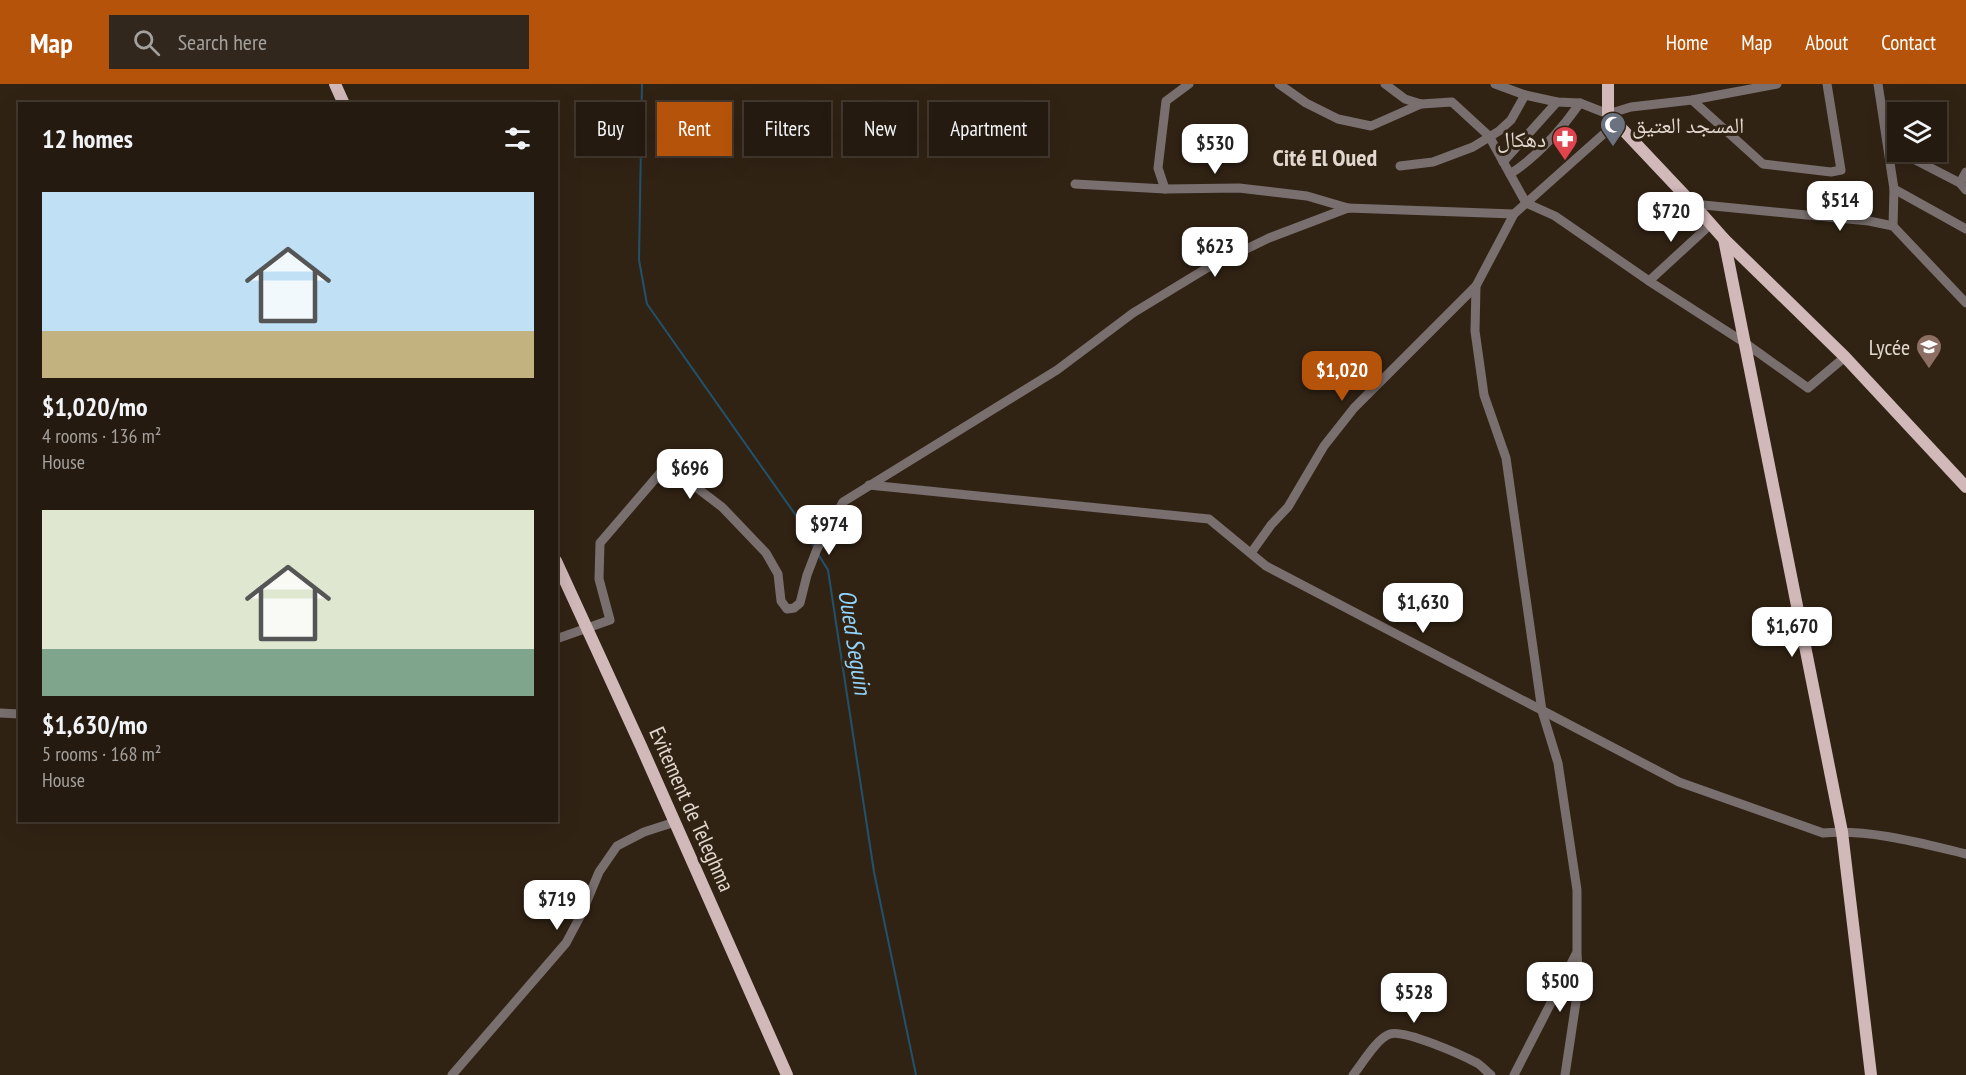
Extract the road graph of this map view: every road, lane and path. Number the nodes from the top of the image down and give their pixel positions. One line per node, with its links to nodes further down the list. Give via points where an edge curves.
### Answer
1 (335, 84): 12 (main road)
2 (1189, 84): 27 (street, via 1166,101 1158,168)
3 (1279, 84): 15 (street, via 1338,119 1371,126)
4 (1385, 84): 15 (street, via 1405,99)
5 (1495, 84): 10 (street)
6 (1608, 84): 16 (main road)
7 (1777, 84): 11 (street)
8 (1827, 84): 11 (street, via 1841,170 1831,172 1763,164)
9 (1878, 84): 18 (street)
10 (1525, 95): 13 (street); 17 (street, via 1511,120)
11 (1692, 100): 16 (street, via 1631,107)
12 (343, 102)
13 (1557, 102): 14 (street); 19 (street)
14 (1581, 102): 16 (street); 24 (street, via 1544,146)
15 (1421, 104): 17 (street, via 1452,102)
16 (1612, 118): 29 (street); 30 (main road)
17 (1489, 136): 19 (street); 22 (street, via 1444,159)
18 (1887, 144)
19 (1503, 162): 24 (street)
20 (1890, 162): 28 (street)
21 (1919, 162): 26 (street)
22 (1400, 166)
23 (1966, 172): 26 (street)
24 (1510, 174): 29 (street)
25 (1075, 184): 27 (street)
26 (1963, 186)
27 (1165, 189): 31 (street, via 1239,188 1307,196)
28 (1894, 189): 34 (street); 35 (street)
29 (1526, 203): 32 (street); 37 (street, via 1555,216)
30 (1694, 204): 33 (main road); 34 (street)
31 (1348, 208): 32 (street); 43 (street, via 1269,238 1207,268 1133,314 1057,370)
32 (1514, 214): 38 (street)
33 (1711, 224): 36 (main road); 37 (street)
34 (1893, 226): 39 (street)
35 (1966, 229)
36 (1724, 239): 40 (main road); 41 (main road)
37 (1649, 281): 40 (street)
38 (1476, 286): 44 (street, via 1354,408 1324,446 1288,507); 48 (street, via 1474,331 1484,395 1506,458)
39 (1966, 303)
40 (1745, 343): 41 (street, via 1808,388); 52 (main road)
41 (1845, 357): 42 (main road)
42 (1964, 483)
43 (869, 485): 44 (street, via 1209,519); 46 (street, via 843,502 807,575 800,603 787,609 781,601 778,574 766,553 722,507 667,465 600,543 599,579 610,620)
44 (1251, 553): 48 (street, via 1266,566)
45 (558, 565): 46 (main road, Evitement de Teleghma)
46 (587, 627): 47 (street); 51 (main road, Evitement de Teleghma)
47 (558, 638)
48 (1542, 711): 52 (street, via 1679,782 1823,833); 54 (street, via 1558,763 1577,890)
49 (0, 713): 50 (street)
50 (18, 714)
51 (675, 822): 55 (street, via 617,846 599,872 566,943); 56 (main road, Evitement de Teleghma)
52 (1842, 832): 53 (street, via 1912,841); 61 (main road)
53 (1966, 854)
54 (1577, 952): 59 (street); 60 (street, via 1579,982)
55 (452, 1075)
56 (787, 1075)
57 (1353, 1075): 58 (street, via 1379,1041 1390,1034 1403,1034 1479,1064)
58 (1491, 1075)
59 (1514, 1075)
60 (1565, 1075)
61 (1871, 1075)

